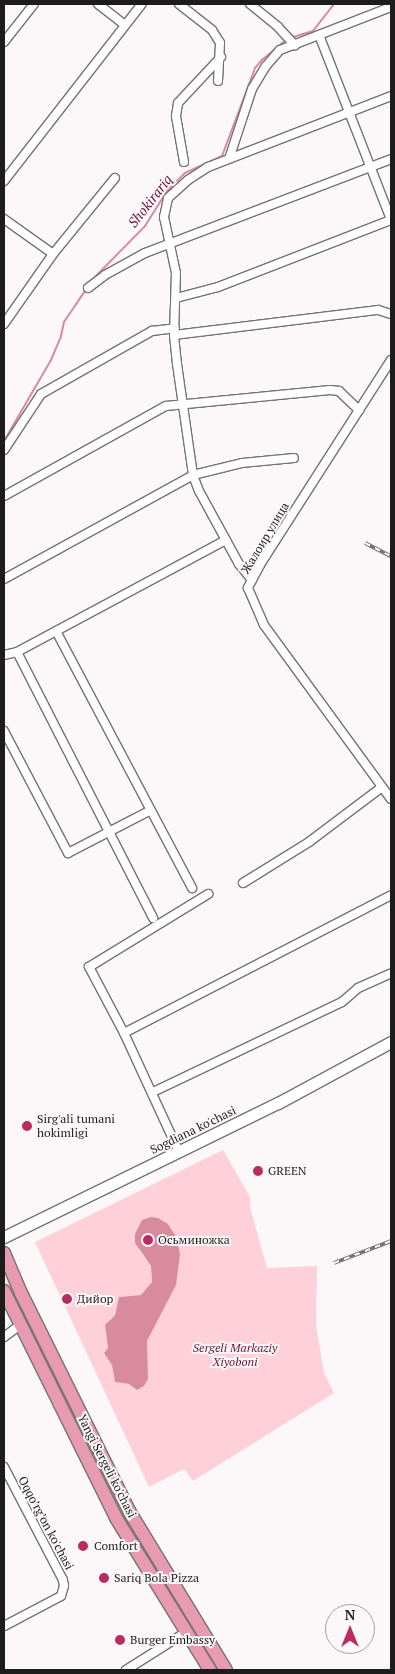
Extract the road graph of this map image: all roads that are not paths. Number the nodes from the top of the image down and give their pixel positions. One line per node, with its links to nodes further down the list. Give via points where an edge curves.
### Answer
1 (34, 4): 10 (street)
2 (98, 4): 7 (street)
3 (142, 4): 7 (street)
4 (180, 4): 11 (street, via 212,30 220,43)
5 (250, 4): 9 (street)
6 (391, 7): 8 (street)
7 (124, 25): 20 (street)
8 (319, 35): 9 (street); 14 (street)
9 (291, 40): 15 (street, via 266,66 252,89)
10 (4, 42)
11 (221, 57): 12 (street); 17 (street, via 178,102 176,116)
12 (218, 81)
13 (391, 96): 14 (street)
14 (349, 113): 15 (street); 18 (street)
15 (229, 159): 23 (street, via 208,167 168,198 164,218)
16 (391, 159): 18 (street)
17 (184, 162)
18 (371, 168): 22 (street); 23 (street)
19 (115, 178): 24 (street)
20 (4, 181)
21 (4, 219): 24 (street)
22 (391, 220): 26 (street, via 218,286)
23 (170, 244): 25 (street, via 145,253); 26 (street, via 176,273)
24 (53, 254): 28 (street)
25 (88, 288)
26 (176, 298): 30 (street)
27 (391, 314): 30 (street, via 378,310)
28 (6, 315): 29 (street)
29 (4, 324)
30 (174, 331): 32 (street); 34 (street, via 152,331 41,394)
31 (391, 360): 33 (street, Жалоир улица)
32 (182, 404): 33 (street, via 330,390 339,391); 36 (street); 37 (street, via 166,406)
33 (359, 410): 40 (street, Жалоир улица)
34 (4, 450)
35 (294, 458): 36 (street, via 242,463)
36 (193, 475): 38 (street); 39 (street)
37 (4, 496)
38 (226, 540): 40 (street, via 238,564); 41 (street)
39 (4, 579)
40 (252, 580): 45 (street, Жалоир улица, via 248,588 264,625)
41 (56, 630): 42 (street); 47 (street)
42 (17, 652): 43 (street); 48 (street)
43 (4, 655)
44 (4, 731): 48 (street, via 68,853)
45 (382, 787): 46 (street, Жалоир улица); 49 (street, via 309,842)
46 (391, 799)
47 (151, 810): 48 (street); 50 (street)
48 (108, 832): 53 (street)
49 (243, 883)
50 (192, 888)
51 (208, 894): 55 (street, via 89,967)
52 (391, 895): 55 (street)
53 (153, 918)
54 (391, 973): 57 (street, via 358,988 342,1002)
55 (124, 1033): 57 (street)
56 (391, 1042): 58 (street, Sogdiana ko'chasi)
57 (153, 1092): 58 (street)
58 (179, 1152): 59 (street, Sogdiana ko'chasi)
59 (4, 1237)
60 (4, 1254): 69 (main road, Yangi Sergeli ko'chasi, via 129,1511)
61 (4, 1291): 62 (main road, Yangi Sergeli ko'chasi)
62 (20, 1325): 63 (street); 66 (main road, Yangi Sergeli ko'chasi, via 116,1518)
63 (4, 1337)
64 (4, 1467): 65 (street, Oqqo’rg’on ko'chasi, via 63,1580 64,1592)
65 (4, 1626)
66 (186, 1632): 67 (street); 68 (main road, Yangi Sergeli ko'chasi)
67 (126, 1670)
68 (210, 1670)
69 (226, 1670)

